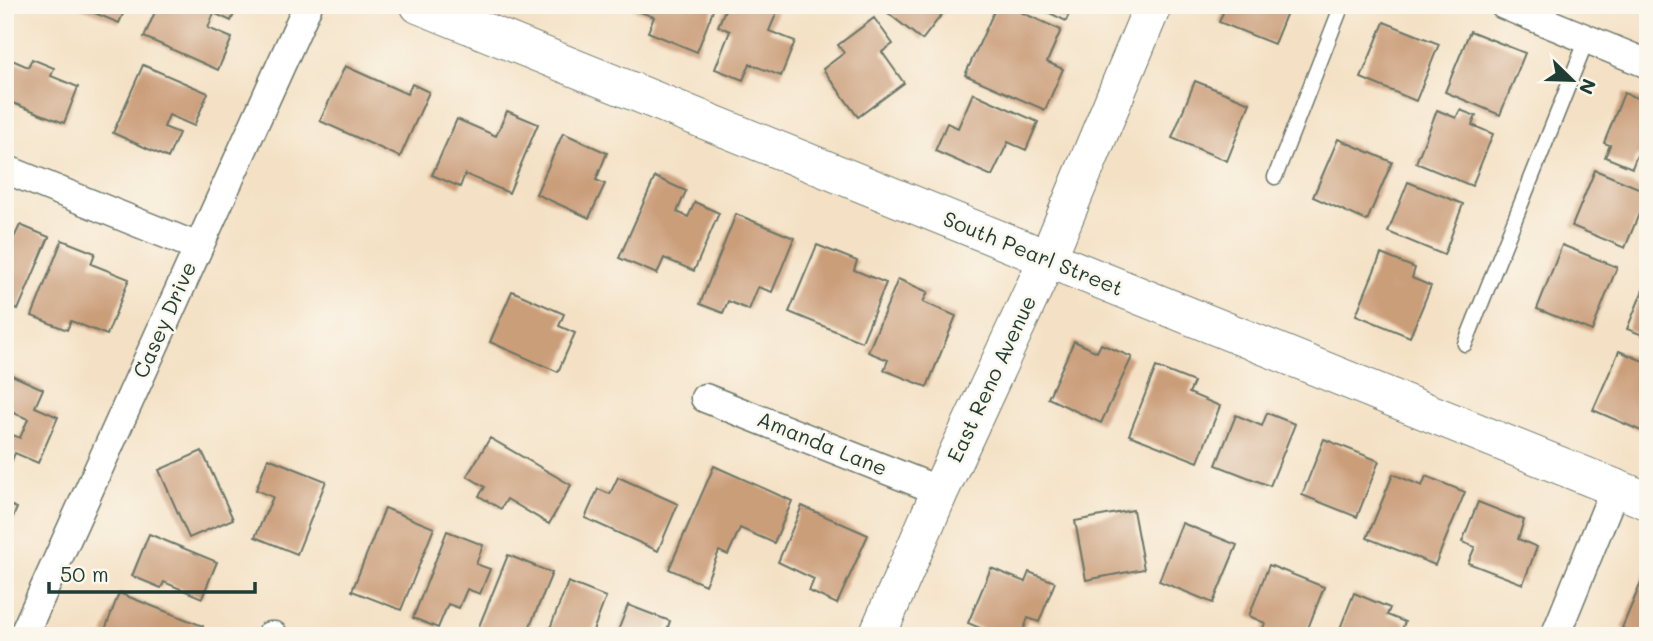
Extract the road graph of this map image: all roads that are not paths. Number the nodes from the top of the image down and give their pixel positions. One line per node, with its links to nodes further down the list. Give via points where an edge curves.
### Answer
1 (308, 5): 12 (street, Casey Drive)
2 (419, 5): 7 (street, South Pearl Street)
3 (1153, 5): 13 (street, East Reno Avenue)
4 (1342, 5): 11 (lane)
5 (1504, 5): 6 (street)
6 (1552, 14): 8 (street)
7 (479, 16): 13 (street, South Pearl Street)
8 (1587, 39): 9 (street); 14 (lane)
9 (1648, 64)
10 (5, 169): 12 (street)
11 (1275, 177)
12 (198, 247): 18 (street, Casey Drive)
13 (1047, 260): 16 (street, East Reno Avenue); 17 (street, South Pearl Street)
14 (1465, 344)
15 (705, 398): 16 (street, Amanda Lane)
16 (940, 491): 19 (street, East Reno Avenue)
17 (1631, 494): 20 (street)
18 (23, 636)
19 (877, 636)
20 (1555, 636)

